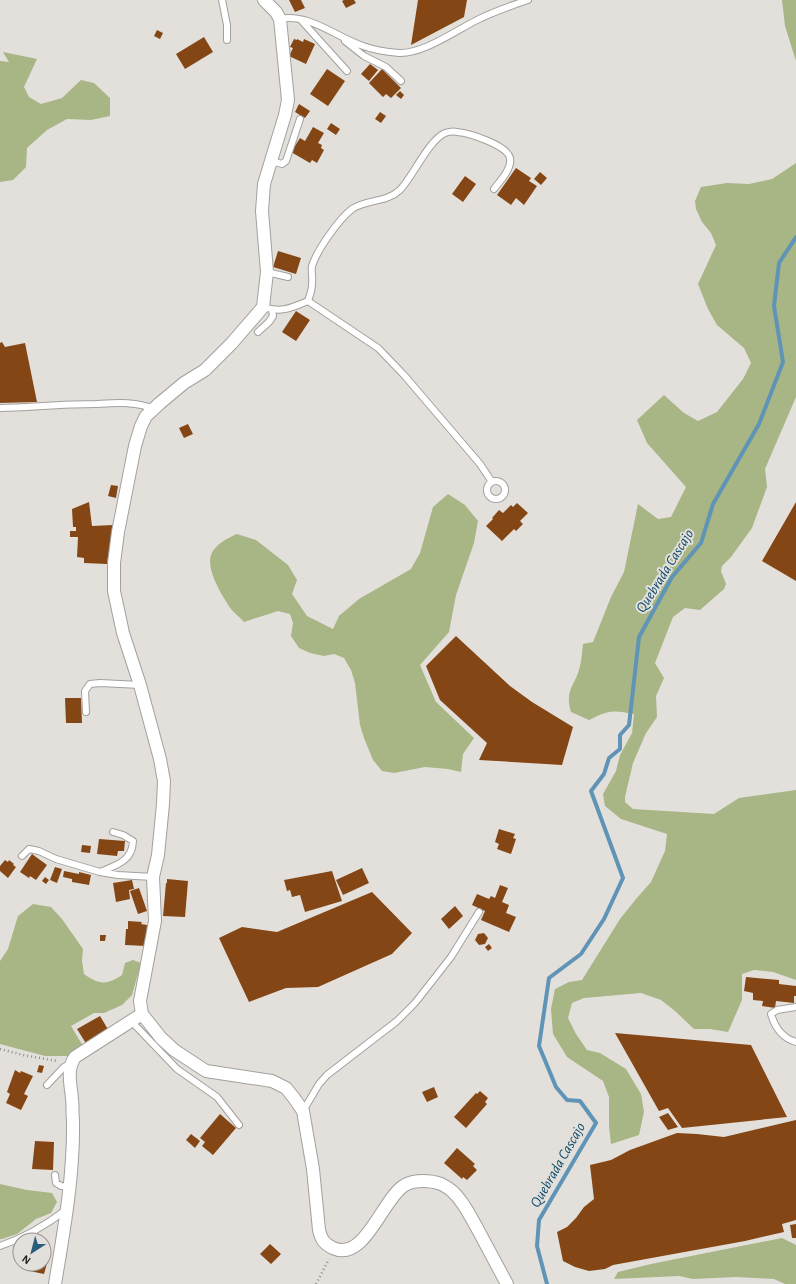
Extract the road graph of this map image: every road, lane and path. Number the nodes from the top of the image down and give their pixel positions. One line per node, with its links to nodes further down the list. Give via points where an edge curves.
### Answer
1 (222, 0): 7 (lane)
2 (264, 0): 4 (street)
3 (528, 0): 6 (lane, via 502,9 416,50 400,53 384,51 364,47)
4 (280, 19): 5 (lane); 11 (street, via 288,100)
5 (300, 19): 6 (lane); 8 (lane)
6 (341, 37): 9 (lane, via 364,56 386,67)
7 (227, 40)
8 (347, 71)
9 (401, 81)
10 (300, 118): 11 (lane, via 286,161 282,164)
11 (271, 161): 13 (street, via 264,184 262,211)
12 (494, 189): 15 (lane, via 508,170 510,158 507,152 491,142 456,131 444,134 429,148 400,190 379,201 354,208 342,218 327,238 312,266 311,294)
13 (267, 272): 14 (lane); 16 (street)
14 (288, 276)
15 (308, 301): 16 (lane, via 283,310); 20 (lane, via 378,348 404,374 480,464)
16 (267, 309): 17 (lane, via 273,316); 19 (street, via 205,370 184,383)
17 (258, 332)
18 (0, 408): 19 (lane, via 131,403)
19 (154, 409): 21 (street, via 146,416 135,446 114,563 114,591 127,647)
20 (492, 482)
21 (140, 685): 22 (lane, via 90,684 85,691); 26 (street, via 164,781 158,855)
22 (86, 712)
23 (113, 832): 25 (lane, via 133,841 133,848 126,860)
24 (22, 856): 25 (lane, via 29,849 39,851 56,859)
25 (100, 872): 26 (lane)
26 (153, 877): 29 (street, via 155,921 140,1001)
27 (479, 912): 35 (lane, via 452,956 415,1003 397,1021 327,1075)
28 (796, 1007): 31 (lane, via 777,1010 771,1014 780,1033)
29 (142, 1014): 30 (street); 35 (street, via 174,1050 206,1071 272,1081 286,1088)
30 (131, 1022): 33 (street); 36 (lane, via 177,1069 217,1097)
31 (796, 1042)
32 (0, 1049): 33 (path)
33 (71, 1063): 34 (lane); 38 (street, via 69,1074 73,1126)
34 (47, 1085)
35 (303, 1110): 41 (street, via 321,1239)
36 (239, 1125)
37 (55, 1175): 38 (lane, via 56,1183)
38 (69, 1187): 39 (street)
39 (67, 1209): 40 (lane, via 31,1233); 42 (street)
40 (0, 1246)
41 (337, 1250): 43 (path); 44 (street, via 350,1249 365,1238 395,1193 406,1184 418,1181 440,1183 454,1192 465,1207)
42 (55, 1284)
43 (316, 1284)
44 (507, 1284)

